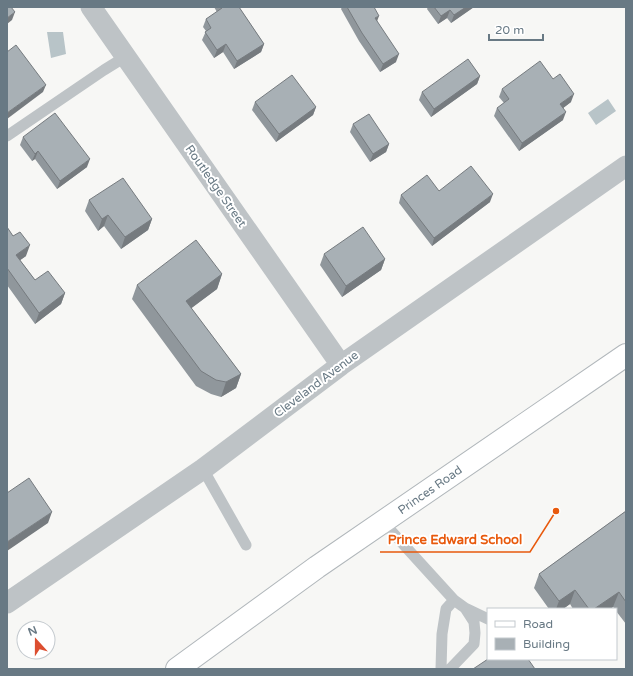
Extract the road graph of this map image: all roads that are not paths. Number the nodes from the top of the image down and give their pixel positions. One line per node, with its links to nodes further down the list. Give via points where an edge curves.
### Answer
1 (90, 7): 2 (street, Routledge Street)
2 (125, 57): 3 (lane); 6 (street, Routledge Street)
3 (7, 136)
4 (626, 166): 6 (street, Cleveland Avenue)
5 (626, 355): 8 (main road, Princes Road)
6 (342, 364): 7 (street, Cleveland Avenue)
7 (203, 469): 9 (lane); 11 (street, Cleveland Avenue)
8 (383, 522): 10 (lane); 14 (main road, Princes Road)
9 (246, 545)
10 (454, 600): 12 (lane); 15 (lane, via 446,609)
11 (7, 603)
12 (465, 608): 13 (lane); 16 (lane, via 474,622 474,644)
13 (487, 619)
14 (177, 669)
15 (441, 669)
16 (450, 669)

